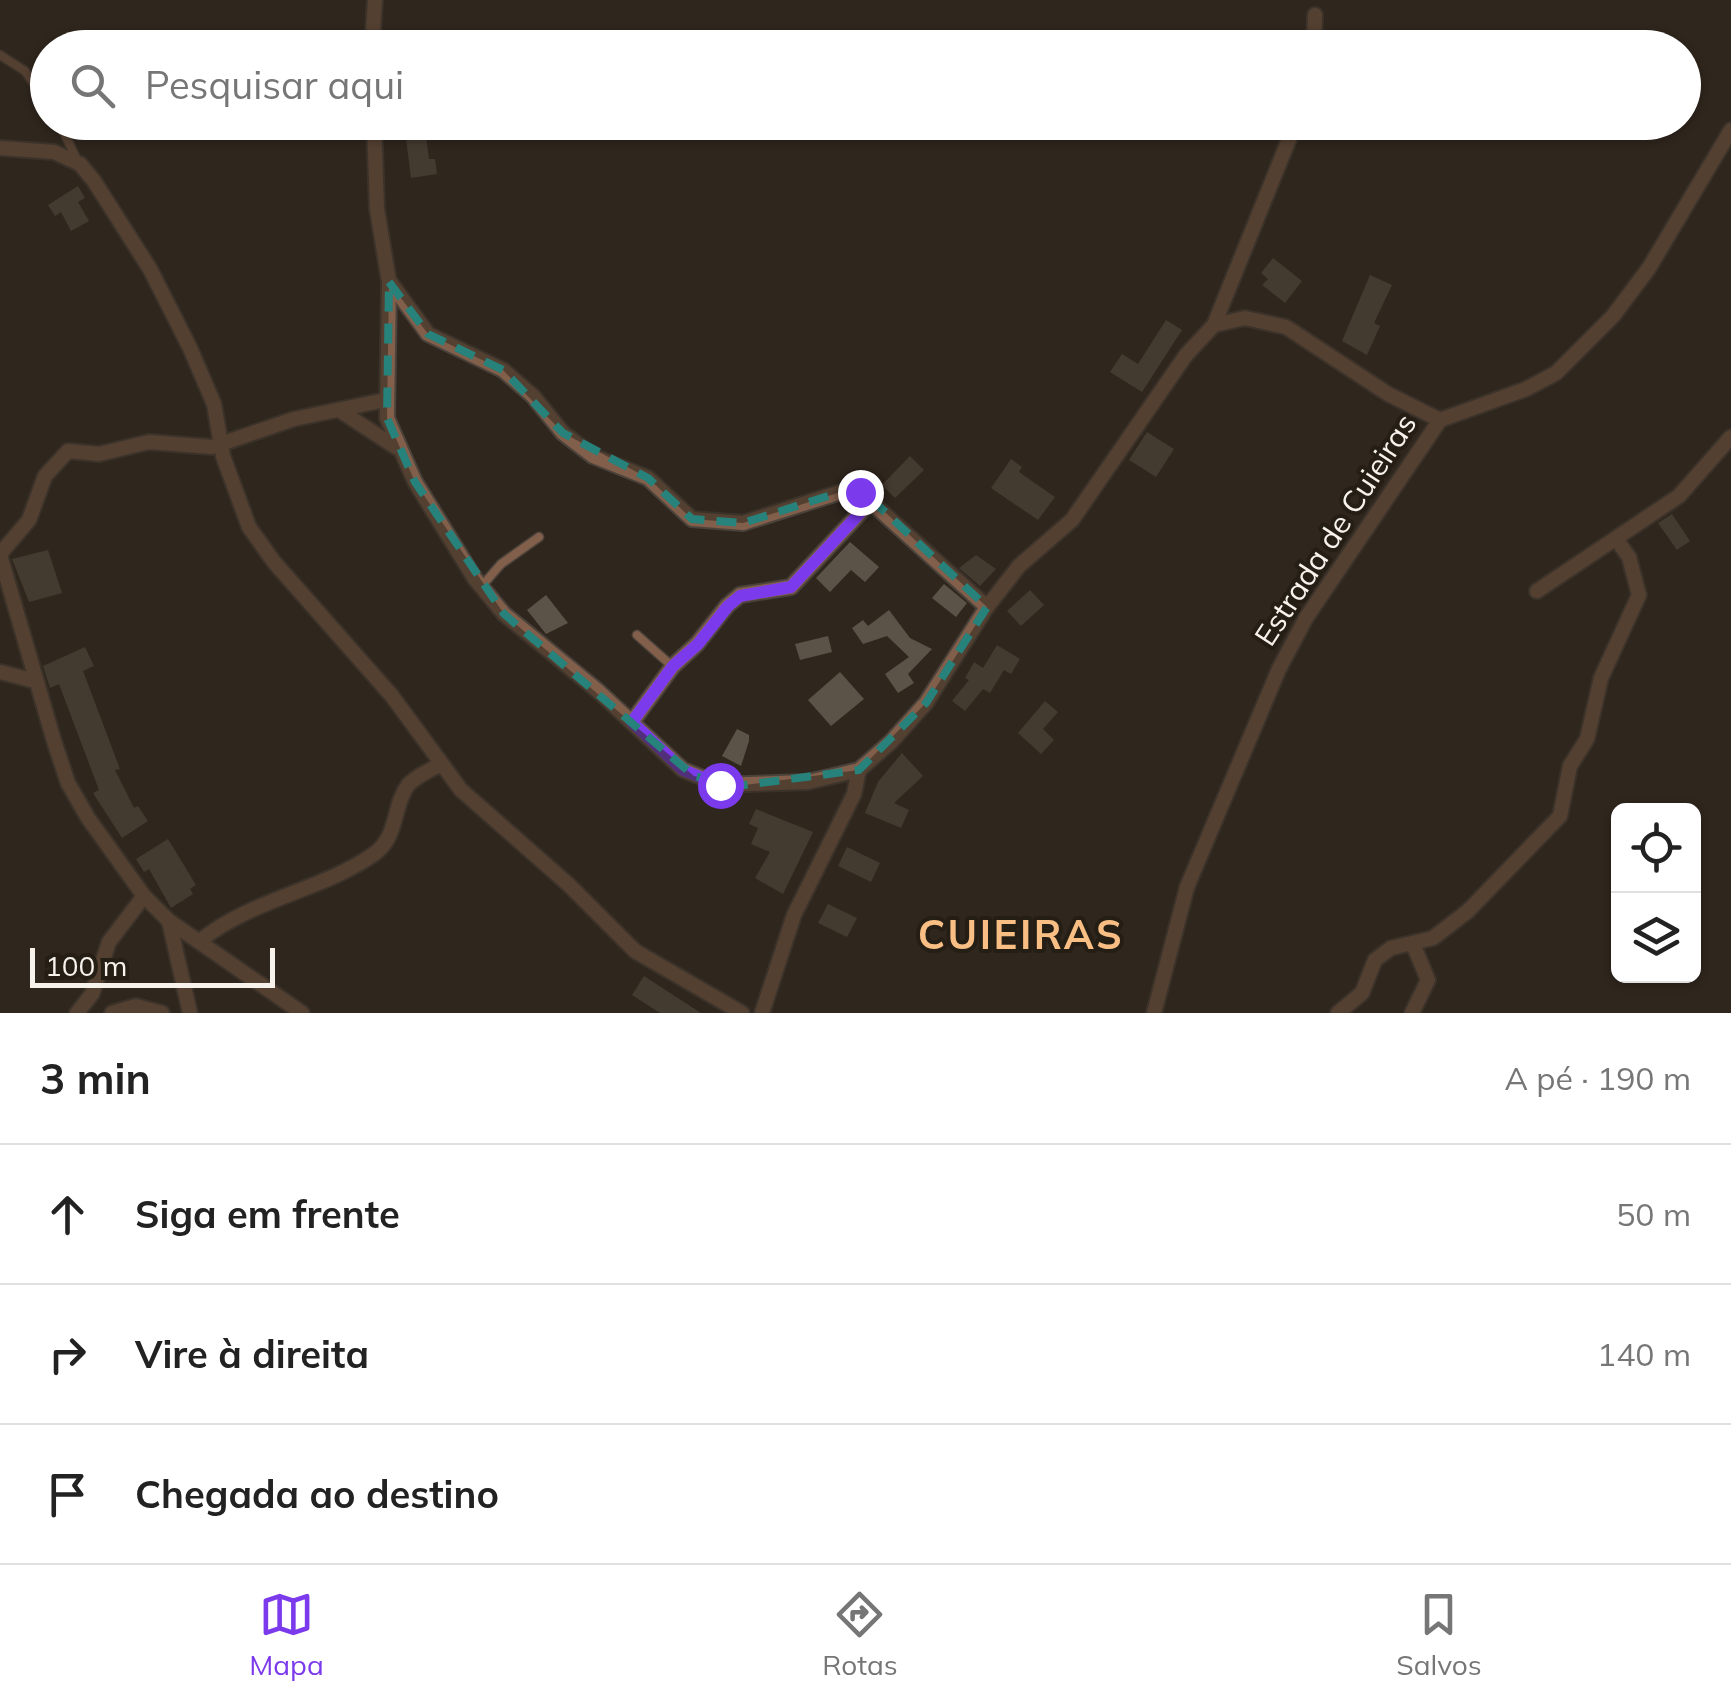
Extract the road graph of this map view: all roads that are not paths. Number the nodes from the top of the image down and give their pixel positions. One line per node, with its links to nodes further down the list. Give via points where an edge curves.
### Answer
1 (376, 0): 3 (street)
2 (1315, 15): 4 (street)
3 (374, 30)
4 (1315, 30)
5 (0, 56): 6 (lane)
6 (30, 78)
7 (1731, 130): 17 (street, Estrada de Cuieiras, via 1649,268 1556,373)
8 (68, 140): 12 (lane)
9 (375, 140): 13 (street)
10 (1289, 140): 14 (street)
11 (0, 148): 12 (street, via 54,152)
12 (80, 164): 19 (street, via 167,301 214,404)
13 (390, 282): 15 (street); 21 (street, via 428,334 502,370 563,433 594,456 648,478 692,519 743,523 844,492)
14 (1214, 325): 17 (street, via 1244,318 1286,326); 27 (street, via 1186,354 1072,520 1020,566)
15 (385, 400): 16 (street); 20 (street)
16 (339, 410): 19 (street); 20 (street)
17 (1440, 420): 47 (street, Estrada de Cuieiras, via 1306,618 1279,669 1187,886)
18 (1731, 437): 23 (street, via 1678,496)
19 (221, 444): 24 (street, via 148,442 99,454 68,451 45,476 29,520); 33 (street, via 238,507 262,547 392,696)
20 (399, 449): 25 (street)
21 (872, 500): 27 (street); 29 (street, via 791,587 740,596)
22 (539, 537): 25 (lane)
23 (1616, 539): 26 (street); 38 (street, via 1639,594 1601,678 1560,816 1468,911 1433,938)
24 (0, 554): 31 (street)
25 (481, 587): 32 (street)
26 (1537, 591)
27 (987, 607): 34 (street, via 926,703)
28 (637, 635): 29 (lane)
29 (672, 666): 32 (street)
30 (0, 672): 31 (street)
31 (35, 681): 35 (street, via 68,783)
32 (632, 722): 34 (street, via 683,770 720,785 808,782)
33 (441, 764): 37 (street, via 409,784 389,840 372,856); 45 (street, via 484,814 635,952)
34 (858, 770): 46 (street, via 854,794 794,915)
35 (144, 896): 36 (street); 39 (street, via 108,942)
36 (170, 921): 37 (street); 43 (street)
37 (200, 941): 44 (street)
38 (1413, 944): 40 (street, via 1391,948 1376,960 1362,993); 48 (street, via 1428,980)
39 (81, 1012)
40 (1343, 1012)
41 (112, 1013): 42 (street, via 136,1006)
42 (162, 1013)
43 (190, 1013)
44 (302, 1013)
45 (742, 1013)
46 (762, 1013)
47 (1154, 1013)
48 (1412, 1013)

